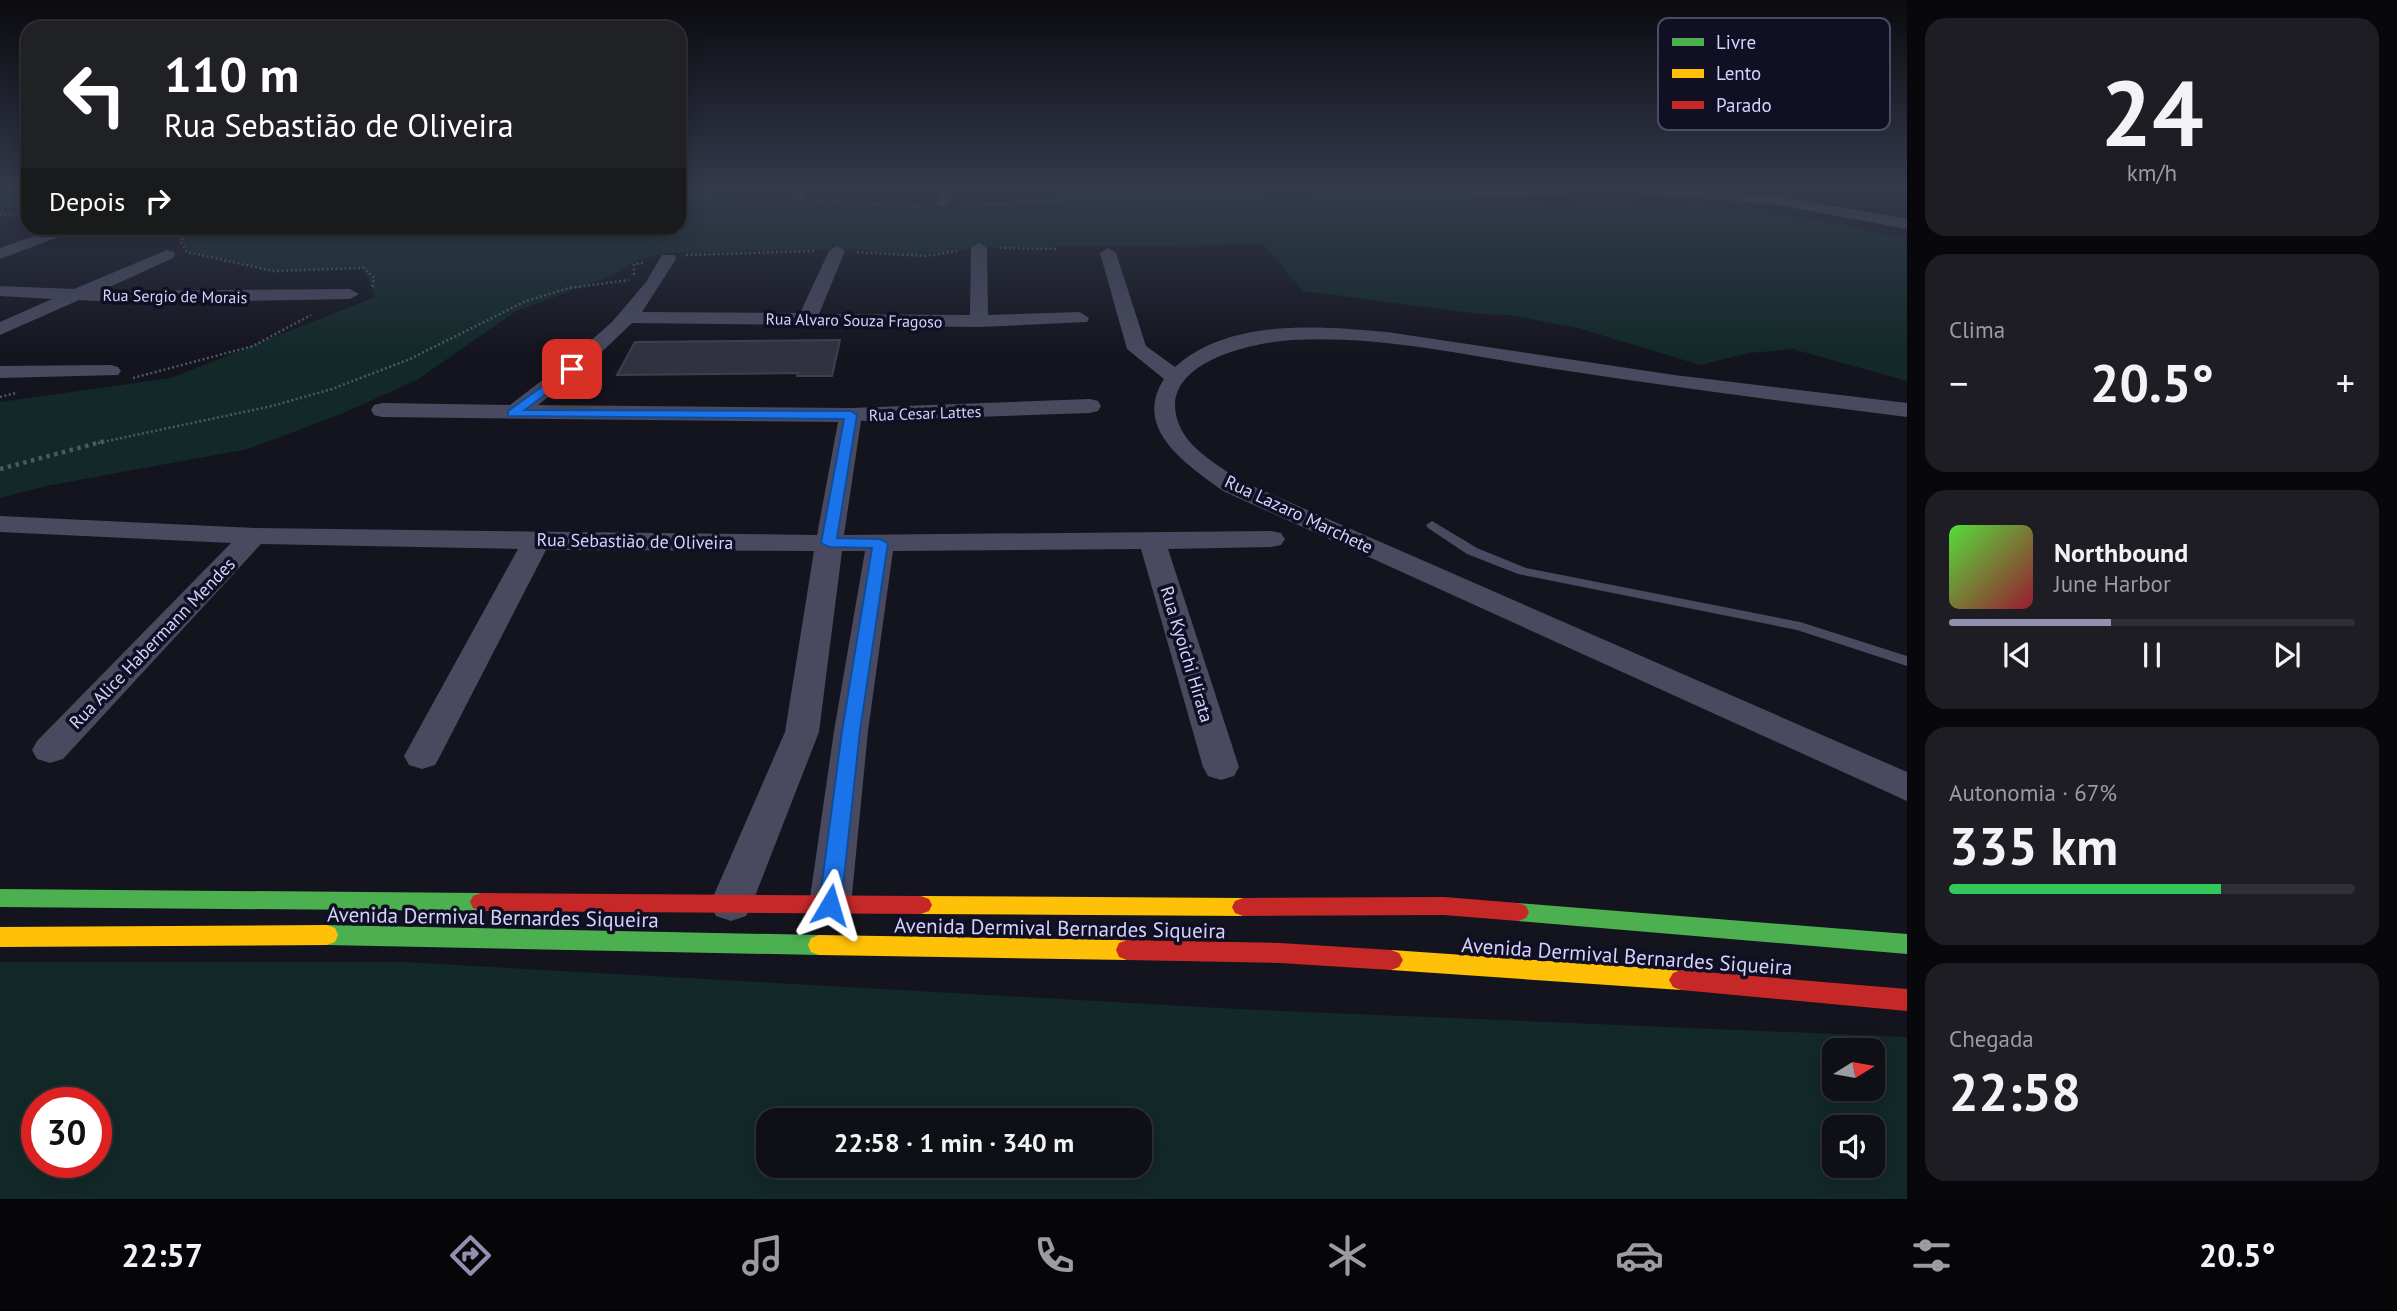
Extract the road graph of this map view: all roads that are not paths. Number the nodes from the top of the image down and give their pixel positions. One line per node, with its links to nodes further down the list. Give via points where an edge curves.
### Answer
1 (27, 244): 5 (street)
2 (979, 248): 14 (street)
3 (837, 251): 13 (street)
4 (1108, 253): 18 (street, via 1137,349)
5 (0, 254)
6 (167, 255): 9 (street)
7 (671, 258): 11 (street)
8 (0, 291): 9 (street, Rua Sergio de Morais)
9 (79, 294): 10 (street, Rua Sergio de Morais, via 202,298); 15 (street)
10 (350, 294)
11 (629, 317): 13 (street, Rua Alvaro Souza Fragoso); 22 (street, via 591,354)
12 (1080, 318): 14 (street, Rua Alvaro Souza Fragoso)
13 (807, 319): 14 (street, Rua Alvaro Souza Fragoso)
14 (979, 321)
15 (0, 329)
16 (111, 371): 17 (street)
17 (0, 372)
18 (1175, 377): 21 (street, via 1198,358 1241,341 1342,334); 36 (street, Rua Lazaro Marchete, via 1163,408 1170,429 1194,458 1232,486)
19 (1090, 406): 23 (street, Rua Cesar Lattes)
20 (382, 410): 22 (street, Rua Cesar Lattes)
21 (1907, 410)
22 (513, 413): 23 (street, Rua Cesar Lattes)
23 (851, 415): 30 (street)
24 (0, 524): 26 (street, Rua Sebastião de Oliveira)
25 (1432, 525): 32 (lane, via 1472,551 1523,572 1800,626)
26 (254, 536): 28 (street, Rua Sebastião de Oliveira); 33 (street, Rua Alice Habermann Mendes)
27 (1271, 539): 29 (street, Rua Sebastião de Oliveira)
28 (537, 540): 30 (street, Rua Sebastião de Oliveira); 34 (street)
29 (1152, 541): 31 (street, Rua Sebastião de Oliveira); 35 (street, Rua Kyoichi Hirata)
30 (829, 543): 31 (street, Rua Sebastião de Oliveira); 38 (street, via 802,732)
31 (880, 543): 39 (street)
32 (1907, 661)
33 (50, 750)
34 (422, 756)
35 (1221, 767)
36 (1907, 787)
37 (0, 898): 38 (main road, Avenida Dermival Bernardes Siqueira)
38 (731, 904): 39 (main road, Avenida Dermival Bernardes Siqueira)
39 (830, 905): 41 (main road, Avenida Dermival Bernardes Siqueira, via 1444,906)
40 (0, 937): 42 (main road, Avenida Dermival Bernardes Siqueira, via 396,934 1280,953 1591,972)
41 (1907, 944)
42 (1907, 1000)

